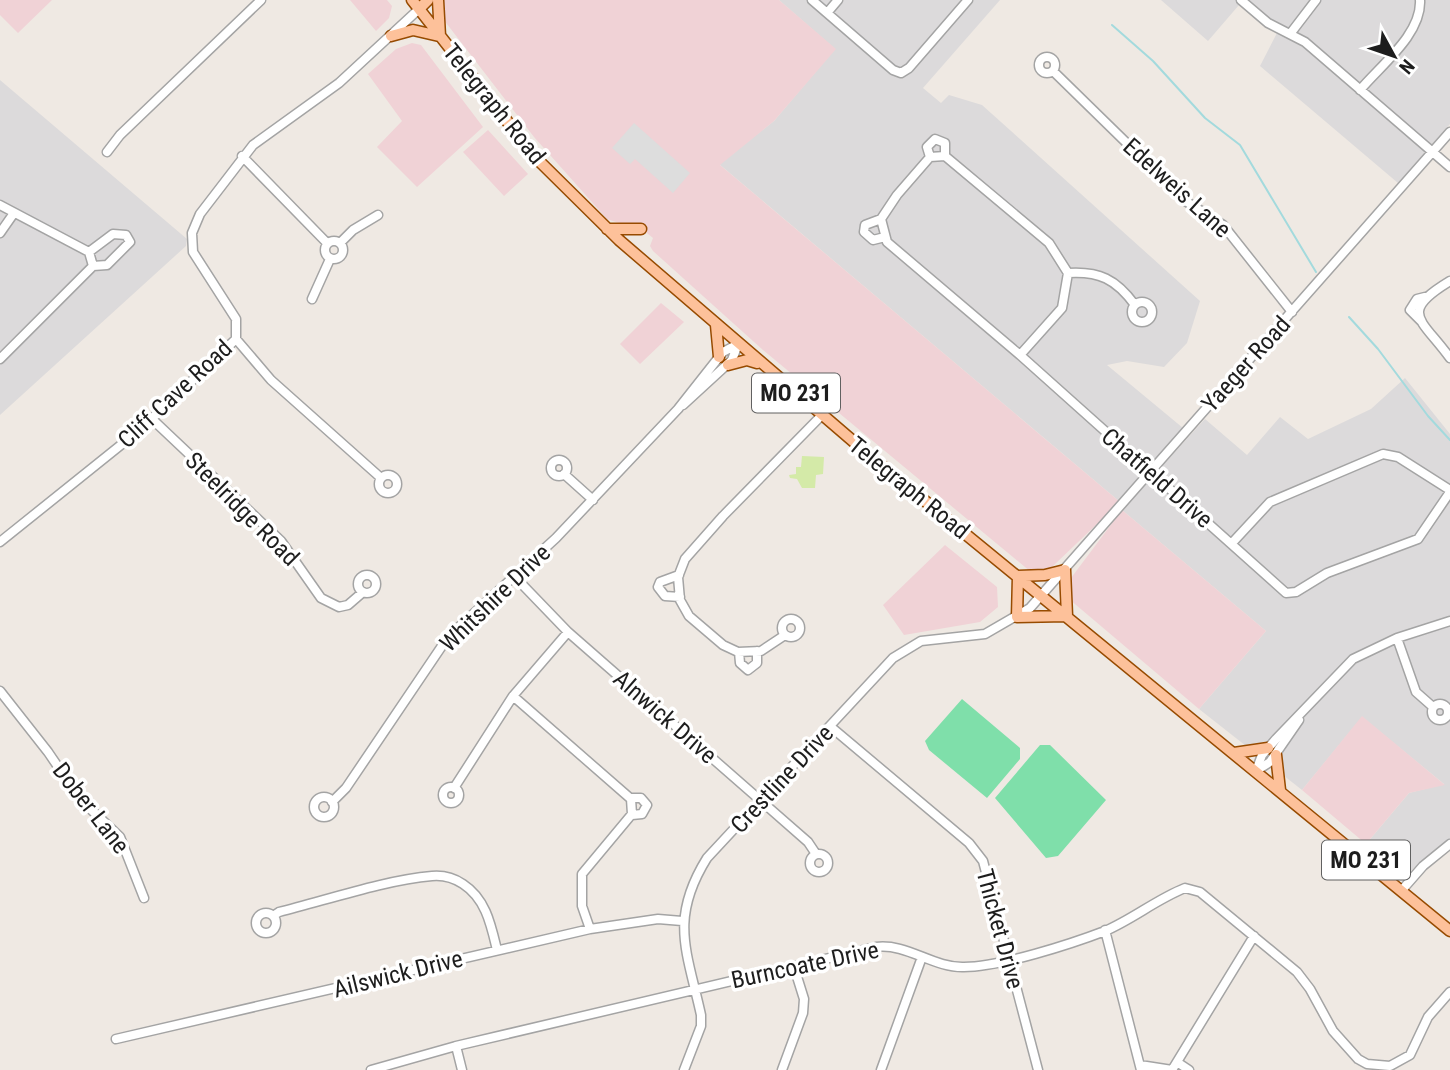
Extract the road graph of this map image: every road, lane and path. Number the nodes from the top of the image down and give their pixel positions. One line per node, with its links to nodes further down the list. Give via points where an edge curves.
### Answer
1 (261, 0): 19 (street)
2 (412, 0): 11 (main road, Telegraph Road / MO 231)
3 (428, 0): 11 (main road)
4 (438, 0): 15 (main road)
5 (812, 0): 12 (street)
6 (838, 0): 12 (street)
7 (968, 0): 12 (street, via 901,73)
8 (1241, 0): 13 (street, via 1268,23)
9 (1316, 0): 13 (street)
10 (1420, 0): 17 (street, via 1421,14 1415,27)
11 (419, 9): 14 (street, Cliff Cave Road); 15 (main road, Telegraph Road / MO 231)
12 (827, 13)
13 (1290, 34): 17 (street)
14 (391, 36): 15 (main road, via 413,30); 21 (street, Cliff Cave Road, via 340,83 267,133)
15 (440, 37): 29 (main road, Telegraph Road / MO 231, via 536,158)
16 (1053, 71): 43 (street, Edelweis Lane, via 1187,202 1223,225)
17 (1360, 90): 20 (street)
18 (1450, 132): 20 (street, Yaeger Road)
19 (107, 152)
20 (1432, 152): 24 (street); 43 (street, Yaeger Road)
21 (242, 156): 33 (street); 46 (street, Cliff Cave Road, via 192,233 193,252 236,319)
22 (945, 156): 23 (street); 23 (street, via 945,143 935,139 927,147); 38 (street, via 1049,243)
23 (930, 157): 28 (street)
24 (1450, 167)
25 (0, 205): 26 (street)
26 (14, 214): 31 (street); 35 (street)
27 (378, 215): 34 (street)
28 (881, 219): 32 (street); 32 (street, Chatfield Drive, via 865,225 864,232 873,240)
29 (607, 229): 30 (main road); 45 (main road, Telegraph Road / MO 231)
30 (641, 229)
31 (0, 233)
32 (884, 233): 48 (street, Chatfield Drive, via 887,242)
33 (327, 243): 34 (street); 36 (street, via 324,250)
34 (340, 243): 36 (street, via 342,253)
35 (89, 252): 37 (street); 37 (street, via 119,232 130,242 107,264)
36 (330, 259): 41 (street)
37 (93, 267): 51 (street)
38 (1068, 273): 42 (street, via 1099,273 1114,281); 48 (street, via 1062,307)
39 (1450, 281): 40 (street)
40 (1425, 297): 44 (street, via 1419,309); 44 (street, via 1417,299 1410,310)
41 (312, 299)
42 (1135, 305)
43 (1292, 312): 58 (street, Yaeger Road)
44 (1421, 321): 50 (street)
45 (716, 325): 47 (main road, Telegraph Road / MO 231); 49 (main road)
46 (236, 339): 56 (street, Cliff Cave Road); 59 (street, via 271,380)
47 (738, 344): 49 (street, Whitshire Drive); 52 (street, Whitshire Drive); 53 (main road, Telegraph Road / MO 231)
48 (1020, 355): 58 (street, Chatfield Drive)
49 (719, 357): 54 (street, Whitshire Drive)
50 (1450, 358)
51 (0, 359)
52 (728, 365): 53 (main road, via 747,360); 54 (street, Whitshire Drive)
53 (761, 365): 55 (main road, Telegraph Road / MO 231)
54 (678, 409): 61 (street, Whitshire Drive)
55 (822, 415): 65 (street, via 723,516 685,559); 66 (main road, Telegraph Road / MO 231)
56 (152, 419): 62 (street, Cliff Cave Road); 68 (street, Steelridge Road, via 281,541 321,598 339,607)
57 (564, 474): 61 (street)
58 (1150, 474): 63 (street, Chatfield Drive); 64 (street, Yaeger Road)
59 (381, 478)
60 (1450, 491): 63 (street, via 1398,457 1382,454 1270,502); 63 (street, Chatfield Drive, via 1418,539 1326,573 1290,594)
61 (593, 500): 67 (street, Whitshire Drive)
62 (0, 542)
63 (1232, 543)
64 (1065, 570): 66 (main road); 69 (street, Yaeger Road); 71 (main road)
65 (678, 575): 70 (street); 70 (street, via 668,576 658,587 665,596)
66 (1018, 576): 69 (main road, Telegraph Road / MO 231); 72 (main road)
67 (515, 577): 74 (street, Alnwick Drive); 90 (street, Whitshire Drive, via 448,637)
68 (363, 592)
69 (1042, 596): 71 (main road, Telegraph Road / MO 231); 72 (street, Crestline Drive)
70 (680, 597): 78 (street, via 689,616 723,645)
71 (1067, 616): 72 (main road); 83 (main road, Telegraph Road / MO 231)
72 (1017, 617): 82 (street, Crestline Drive, via 985,634 938,637 905,650)
73 (1450, 621): 76 (street)
74 (568, 632): 80 (street); 89 (street, Alnwick Drive)
75 (785, 635): 77 (street)
76 (1397, 638): 81 (street, via 1416,692); 84 (street, via 1339,670)
77 (757, 651): 78 (street); 78 (street, via 757,663 748,670 740,663)
78 (739, 652)
79 (0, 691): 95 (street, Dober Lane, via 80,799 120,837)
80 (513, 696): 86 (street); 88 (street)
81 (1433, 707)
82 (831, 727): 89 (street, Crestline Drive); 104 (street, Thicket Drive, via 969,843 983,861)
83 (1234, 752): 84 (main road); 85 (main road, Telegraph Road / MO 231)
84 (1272, 752): 85 (street); 87 (main road)
85 (1256, 771): 87 (main road, Telegraph Road / MO 231)
86 (454, 788)
87 (1280, 790): 94 (main road, Telegraph Road / MO 231)
88 (630, 798): 91 (street); 91 (street, via 641,798 647,805 642,814)
89 (761, 800): 93 (street, Alnwick Drive); 97 (street, Crestline Drive, via 707,858 688,893)
90 (332, 802)
91 (632, 815): 98 (street, via 582,874 582,906)
92 (1450, 844): 94 (street)
93 (816, 854)
94 (1402, 890): 100 (main road, Telegraph Road / MO 231)
95 (144, 898)
96 (273, 916): 102 (street, via 443,876 477,897 485,908)
97 (682, 921): 98 (street, Ailswick Drive, via 659,919); 106 (street, Crestline Drive)
98 (590, 929): 102 (street, Ailswick Drive)
99 (1105, 930): 101 (street, Burncoate Drive, via 1185,888 1200,891); 104 (street, Burncoate Drive); 111 (street)
100 (1450, 931)
101 (1254, 936): 107 (street, Burncoate Drive, via 1304,980 1333,1031 1367,1064 1390,1066 1410,1055 1428,1017); 110 (street)
102 (497, 950): 108 (street, Ailswick Drive)
103 (922, 957): 104 (street, Burncoate Drive, via 962,968); 105 (street, Burncoate Drive, via 885,946); 116 (street)
104 (1009, 959): 117 (street, Thicket Drive)
105 (794, 967): 106 (street, Burncoate Drive); 115 (street, via 804,999 803,1013)
106 (695, 989): 109 (street, Burncoate Drive); 114 (street, Crestline Drive, via 701,1026)
107 (1450, 992)
108 (116, 1039)
109 (456, 1046): 112 (street, Burncoate Drive); 113 (street)
110 (1174, 1067): 111 (street); 118 (street)
111 (1141, 1068)
112 (371, 1070)
113 (461, 1070)
114 (684, 1070)
115 (782, 1070)
116 (881, 1070)
117 (1038, 1070)
118 (1189, 1070)

